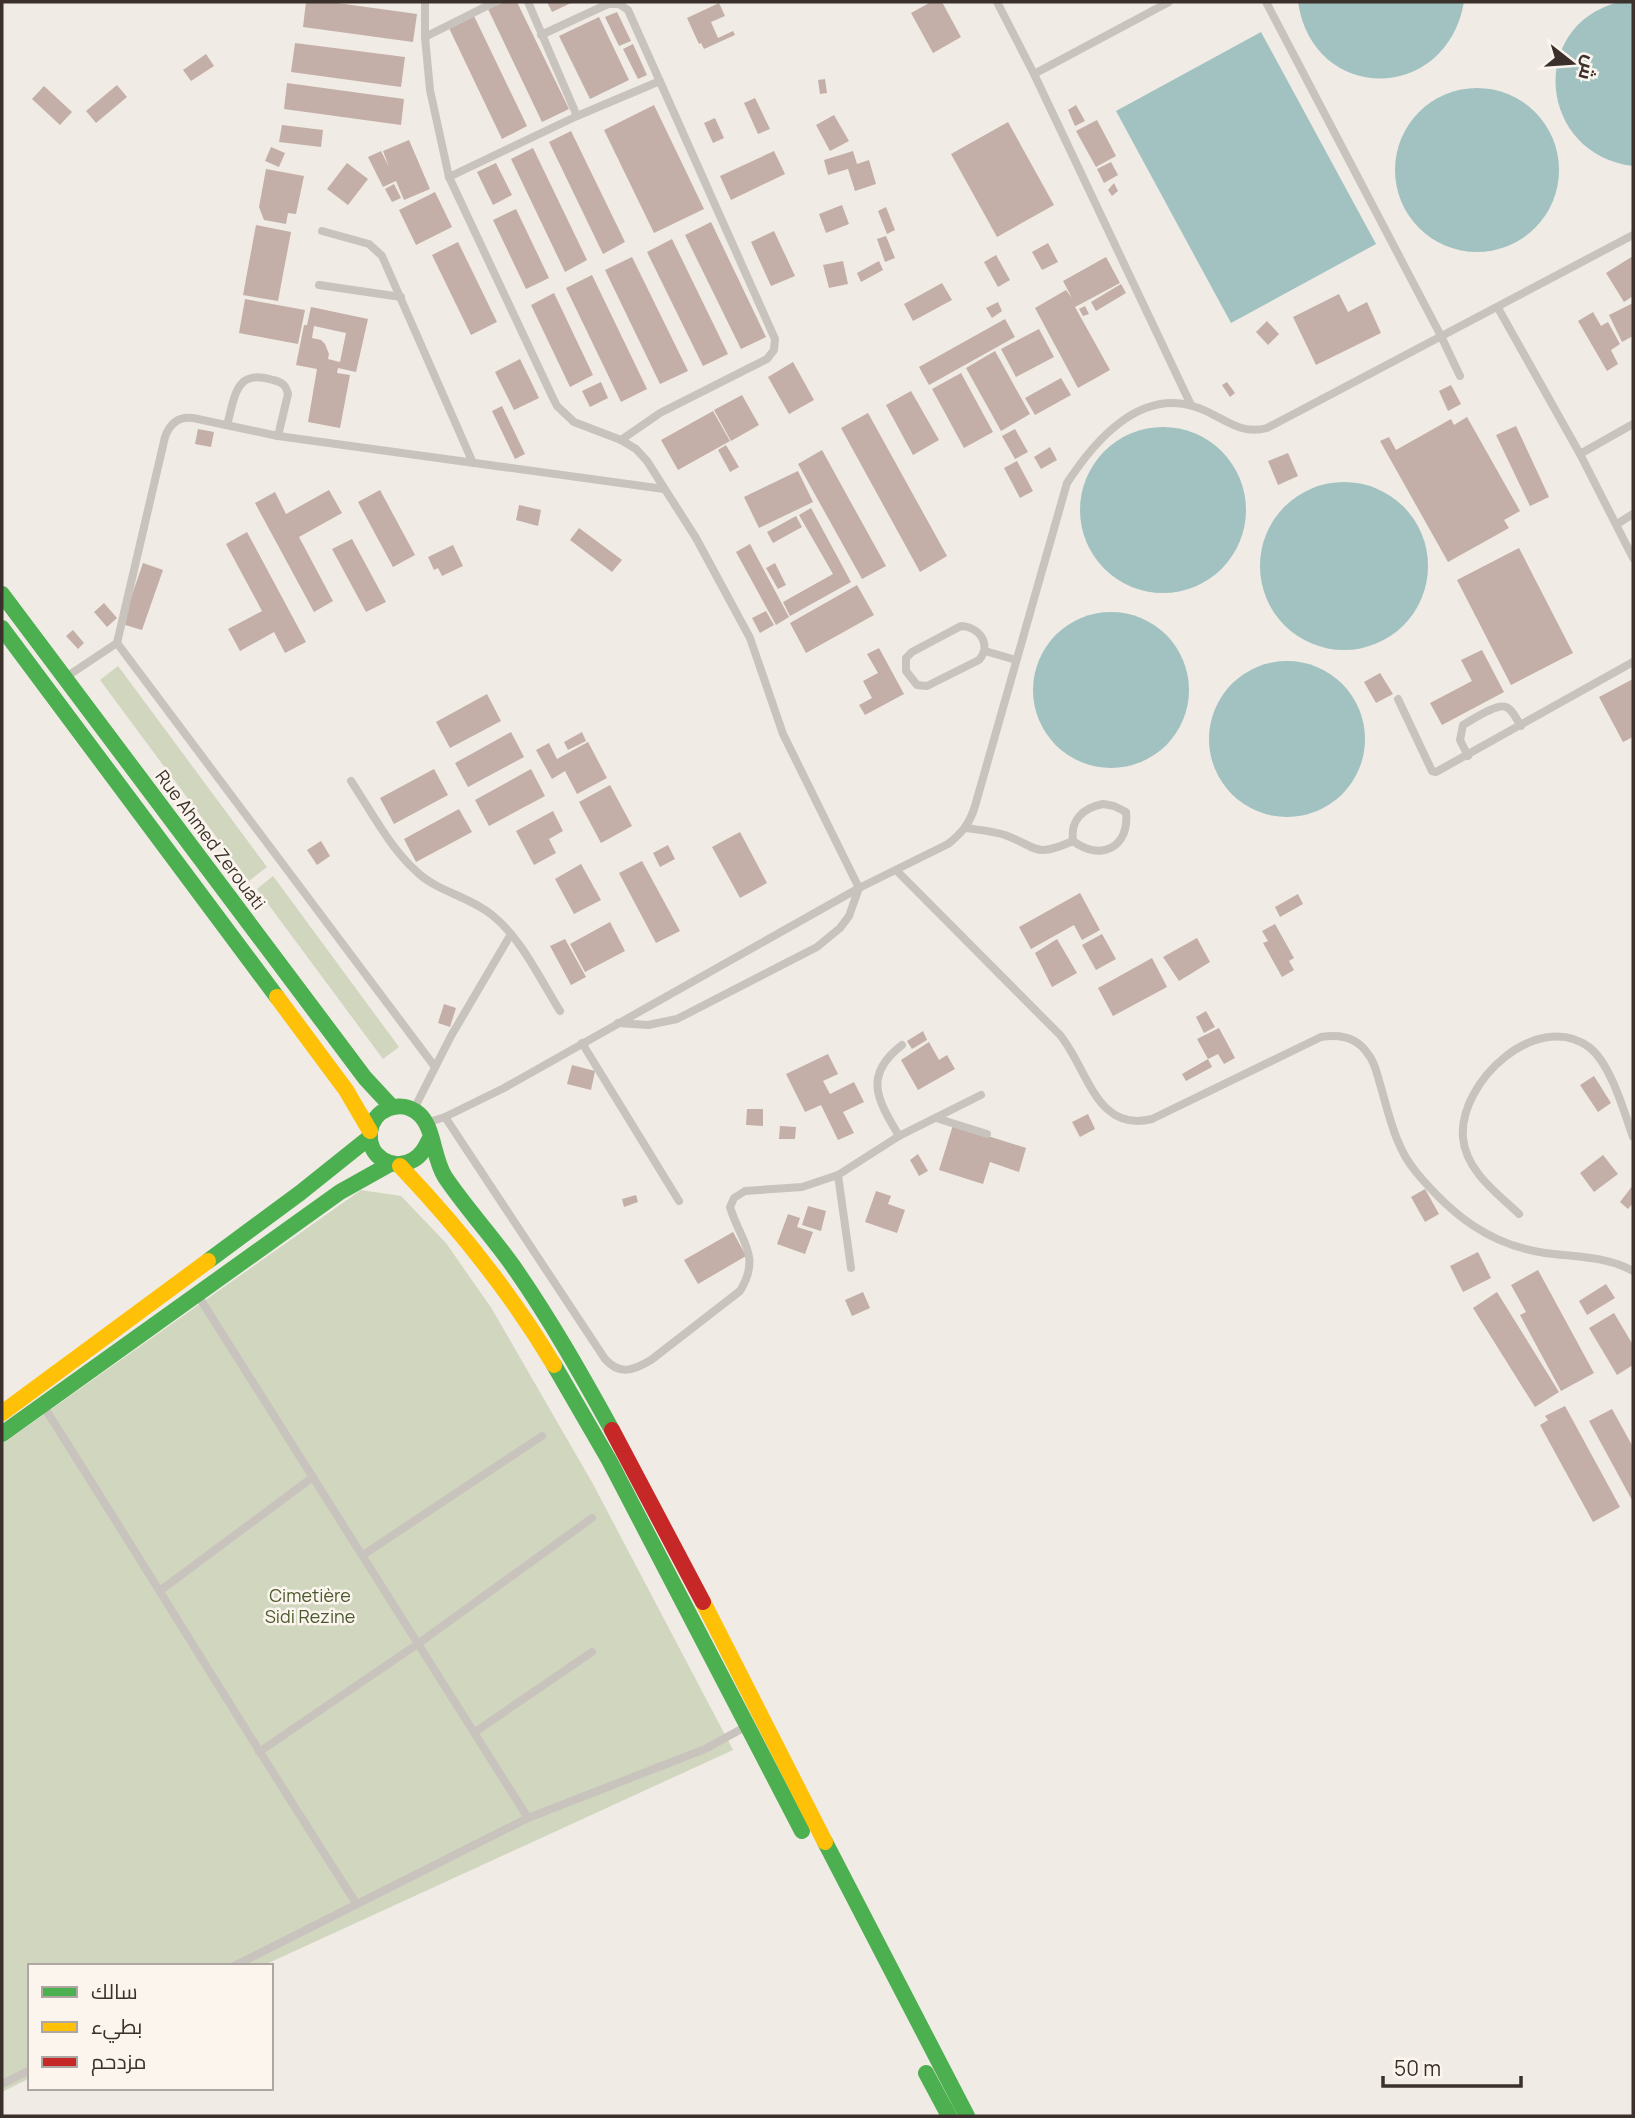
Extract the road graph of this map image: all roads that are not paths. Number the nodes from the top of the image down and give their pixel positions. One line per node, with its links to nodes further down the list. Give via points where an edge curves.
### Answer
1 (425, 2): 8 (lane)
2 (495, 2): 8 (lane)
3 (528, 2): 7 (lane)
4 (997, 2): 9 (lane)
5 (1169, 2): 9 (lane)
6 (1266, 2): 18 (lane)
7 (541, 34): 10 (lane, via 608,4 619,4 631,15); 11 (lane)
8 (425, 37): 12 (lane, via 430,90)
9 (1034, 74): 20 (lane)
10 (660, 80): 11 (lane); 24 (lane, via 775,345 767,359 660,413)
11 (577, 116): 12 (lane)
12 (449, 177): 24 (lane, via 557,406 584,428)
13 (322, 231): 16 (lane, via 376,249)
14 (1633, 234): 17 (lane)
15 (319, 285): 16 (lane)
16 (401, 297): 26 (lane)
17 (1498, 308): 18 (lane); 25 (lane)
18 (1441, 336): 19 (lane); 20 (lane, via 1266,428 1248,431)
19 (1460, 376)
20 (1191, 405): 35 (lane, via 1154,405 1129,416 1084,457 1058,507)
21 (1633, 424): 25 (lane)
22 (227, 425): 23 (lane); 23 (lane, via 237,388 259,376 279,382 288,394); 33 (lane, via 187,417 175,421 167,431)
23 (278, 436): 26 (lane)
24 (621, 440): 27 (lane, via 647,461)
25 (1580, 454): 29 (lane)
26 (473, 463): 27 (lane)
27 (664, 489): 45 (lane, via 750,638 783,734)
28 (1633, 514): 29 (lane)
29 (1617, 524): 30 (lane)
30 (1633, 558)
31 (2, 594): 37 (main road, Rue Ahmed Zerouati)
32 (2, 628): 58 (main road, via 346,1090)
33 (117, 643): 37 (lane); 51 (lane)
34 (985, 651): 34 (lane, via 979,634 961,626 912,652 905,667 914,683 925,687 978,660); 35 (lane)
35 (1016, 660): 42 (lane)
36 (1633, 662): 39 (lane)
37 (63, 679): 53 (main road, Rue Ahmed Zerouati, via 365,1078)
38 (1398, 698): 40 (lane, via 1432,771 1442,771)
39 (1521, 726): 40 (lane); 40 (lane, via 1504,706 1463,725 1460,740)
40 (1468, 756)
41 (351, 781): 46 (lane, via 417,873 468,899)
42 (966, 828): 43 (lane, via 1003,835 1035,850); 44 (lane, via 948,844)
43 (1073, 841): 43 (lane, via 1094,852 1116,845 1128,824 1126,812 1103,804 1092,806 1076,821)
44 (896, 870): 45 (lane); 68 (lane, via 1060,1035 1111,1114 1131,1122 1152,1119 1321,1037 1342,1036 1360,1045 1373,1061 1393,1130 1411,1167 1467,1222 1504,1244 1610,1261)
45 (859, 888): 48 (lane); 48 (lane, via 849,916 817,947 684,1017 648,1025)
46 (511, 934): 47 (lane); 51 (lane)
47 (560, 1011)
48 (618, 1023): 49 (lane)
49 (582, 1042): 55 (lane); 65 (lane)
50 (902, 1045): 60 (lane, via 887,1057 877,1091)
51 (435, 1067): 54 (lane)
52 (981, 1095): 56 (lane)
53 (391, 1106): 54 (main road); 58 (main road, via 377,1116)
54 (414, 1110): 57 (main road)
55 (445, 1117): 57 (lane); 64 (lane, via 605,1359 624,1371 651,1360 740,1291 750,1258 730,1207 734,1198 745,1191 802,1187)
56 (936, 1118): 59 (lane); 60 (lane)
57 (426, 1123): 62 (main road)
58 (370, 1134): 63 (main road, via 376,1154); 70 (main road, via 300,1193)
59 (987, 1134)
60 (899, 1136): 64 (lane)
61 (1633, 1137): 66 (lane, via 1608,1073 1591,1048 1571,1039 1549,1037 1506,1057 1472,1093 1463,1139 1479,1175)
62 (429, 1140): 63 (main road, via 422,1155 408,1164); 92 (main road, via 446,1178 505,1255 575,1362 694,1583)
63 (395, 1165): 69 (main road, via 341,1192); 81 (main road, via 446,1215 490,1270 552,1363 624,1487)
64 (838, 1175): 67 (lane)
65 (679, 1201)
66 (1518, 1214)
67 (851, 1269)
68 (1633, 1271)
69 (197, 1294): 71 (main road); 75 (lane)
70 (33, 1391): 71 (lane); 72 (main road)
71 (43, 1405): 73 (main road); 78 (lane)
72 (2, 1413)
73 (2, 1434)
74 (542, 1436): 77 (lane)
75 (313, 1477): 77 (lane); 78 (lane)
76 (592, 1518): 79 (lane)
77 (363, 1555): 79 (lane)
78 (161, 1590): 83 (lane)
79 (419, 1643): 82 (lane); 83 (lane)
80 (592, 1652): 82 (lane)
81 (747, 1726): 84 (lane, via 705,1749); 87 (main road)
82 (475, 1732): 84 (lane)
83 (259, 1752): 85 (lane)
84 (528, 1818): 85 (lane)
85 (356, 1903): 86 (lane)
86 (238, 1964)
87 (873, 1970)
88 (917, 2055): 91 (main road)
89 (28, 2071): 90 (lane)
90 (2, 2084)
91 (949, 2116)
92 (967, 2116)

